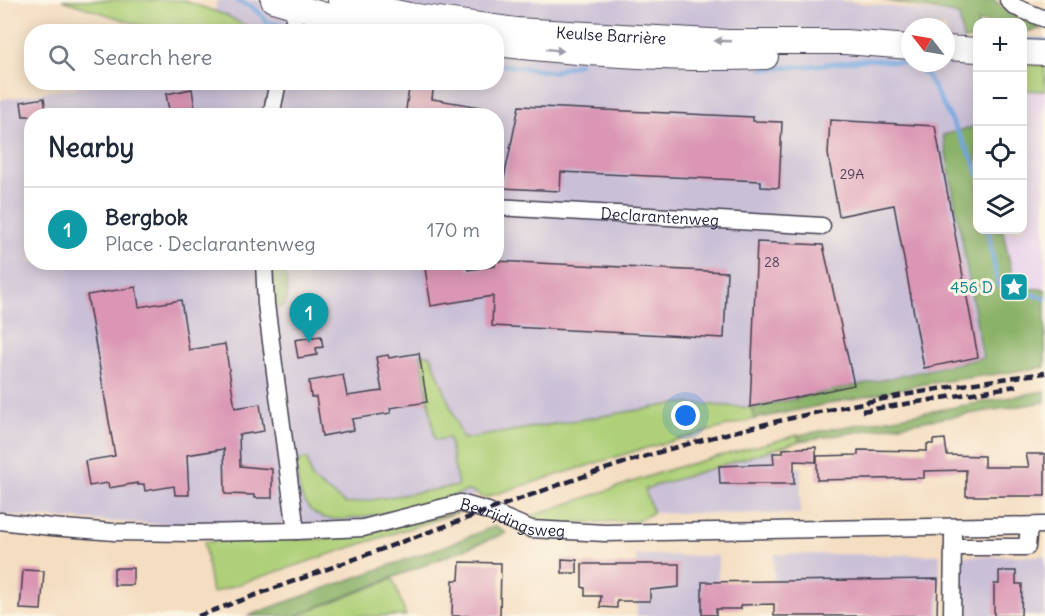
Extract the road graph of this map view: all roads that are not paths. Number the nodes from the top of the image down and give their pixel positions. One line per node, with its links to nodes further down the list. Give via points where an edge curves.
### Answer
1 (273, 0): 4 (main road)
2 (340, 0): 8 (main road, Keulse Barrière, one-way to 2)
3 (1008, 0): 5 (street, via 1022,11)
4 (297, 7): 6 (street); 7 (main road)
5 (1045, 19)
6 (293, 24)
7 (370, 24)
8 (473, 24)
9 (504, 28): 11 (main road, Keulse Barrière, one-way to 9, via 728,42)
10 (504, 45): 11 (main road, Keulse Barrière, one-way to 11, via 728,59)
11 (898, 46)
12 (1027, 52): 13 (main road)
13 (1045, 53)
14 (276, 90): 15 (street)
15 (273, 108)
16 (504, 207): 17 (street, Declarantenweg)
17 (822, 226)
18 (264, 270): 22 (street)
19 (0, 521): 22 (street, Bevrijdingsweg, via 114,532)
20 (1037, 526): 21 (street, Bevrijdingsweg); 23 (street, Bevrijdingsweg, via 1027,547)
21 (953, 527): 22 (street, Bevrijdingsweg, via 605,533 531,529 460,503 363,528); 23 (street)
22 (296, 531)
23 (953, 547): 24 (street)
24 (952, 616)

